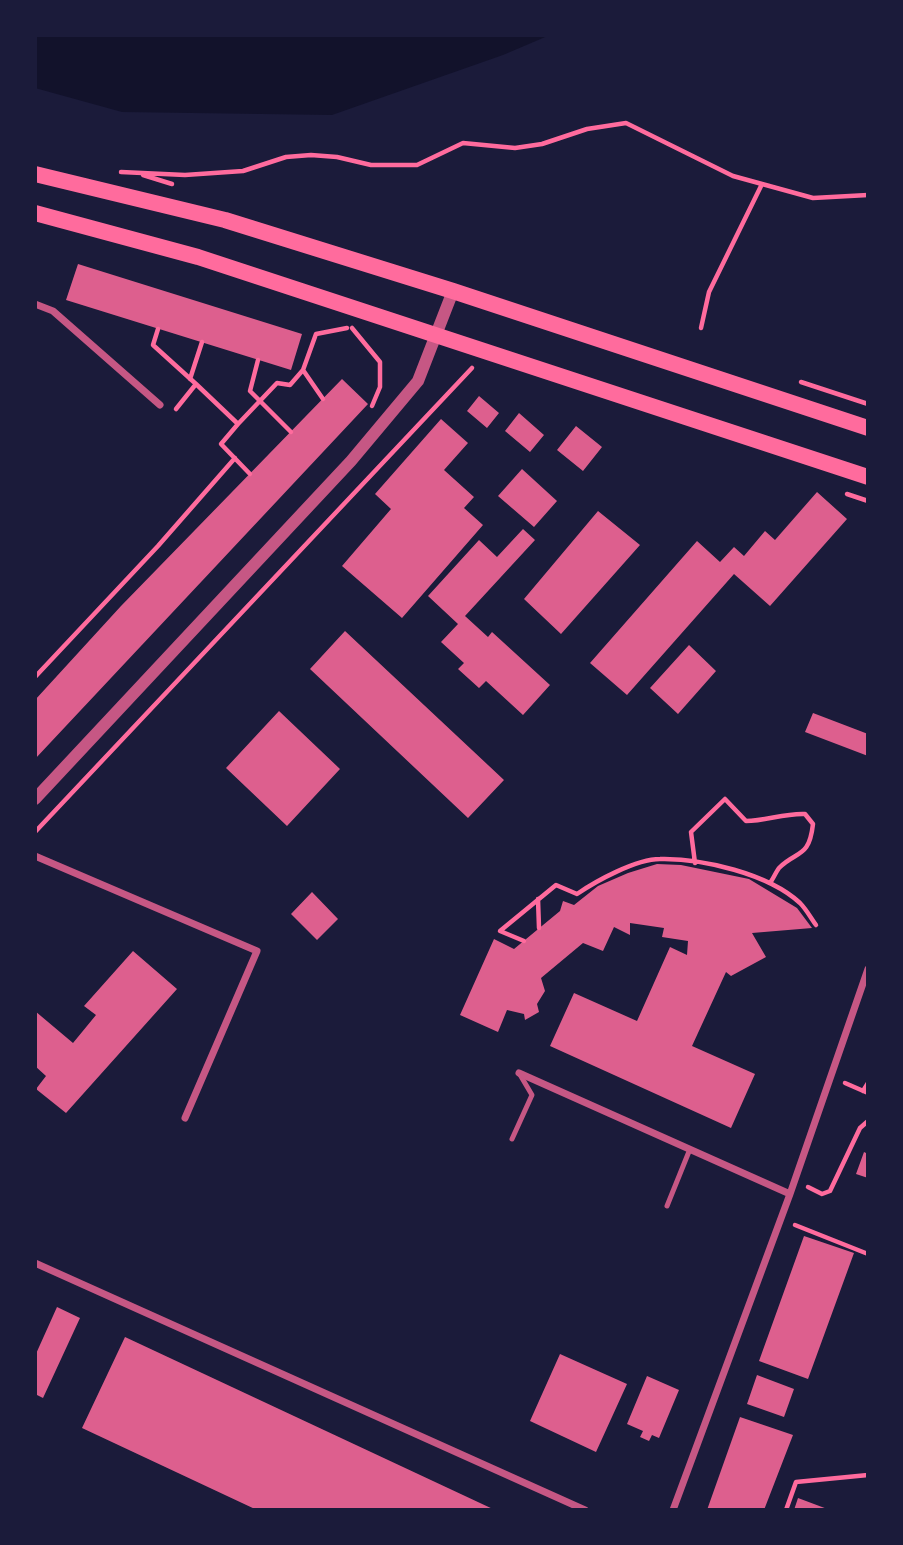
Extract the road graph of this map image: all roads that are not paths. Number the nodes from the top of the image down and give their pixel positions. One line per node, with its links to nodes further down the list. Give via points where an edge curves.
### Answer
1 (35, 174): 3 (main road, via 225,220)
2 (35, 213): 5 (main road, via 198,257)
3 (453, 291): 5 (street); 7 (main road)
4 (35, 304): 6 (street, via 53,311)
5 (437, 335): 8 (main road); 9 (street, via 418,381 351,461)
6 (160, 405)
7 (868, 428)
8 (868, 477)
9 (35, 799)
10 (35, 856): 13 (street, via 257,951)
11 (868, 969): 16 (street)
12 (519, 1073): 14 (lane, via 532,1094); 15 (street)
13 (185, 1118)
14 (512, 1139)
15 (690, 1149): 16 (street); 17 (lane)
16 (790, 1194): 20 (street)
17 (667, 1206)
18 (35, 1263): 19 (street)
19 (585, 1510)
20 (673, 1510)

